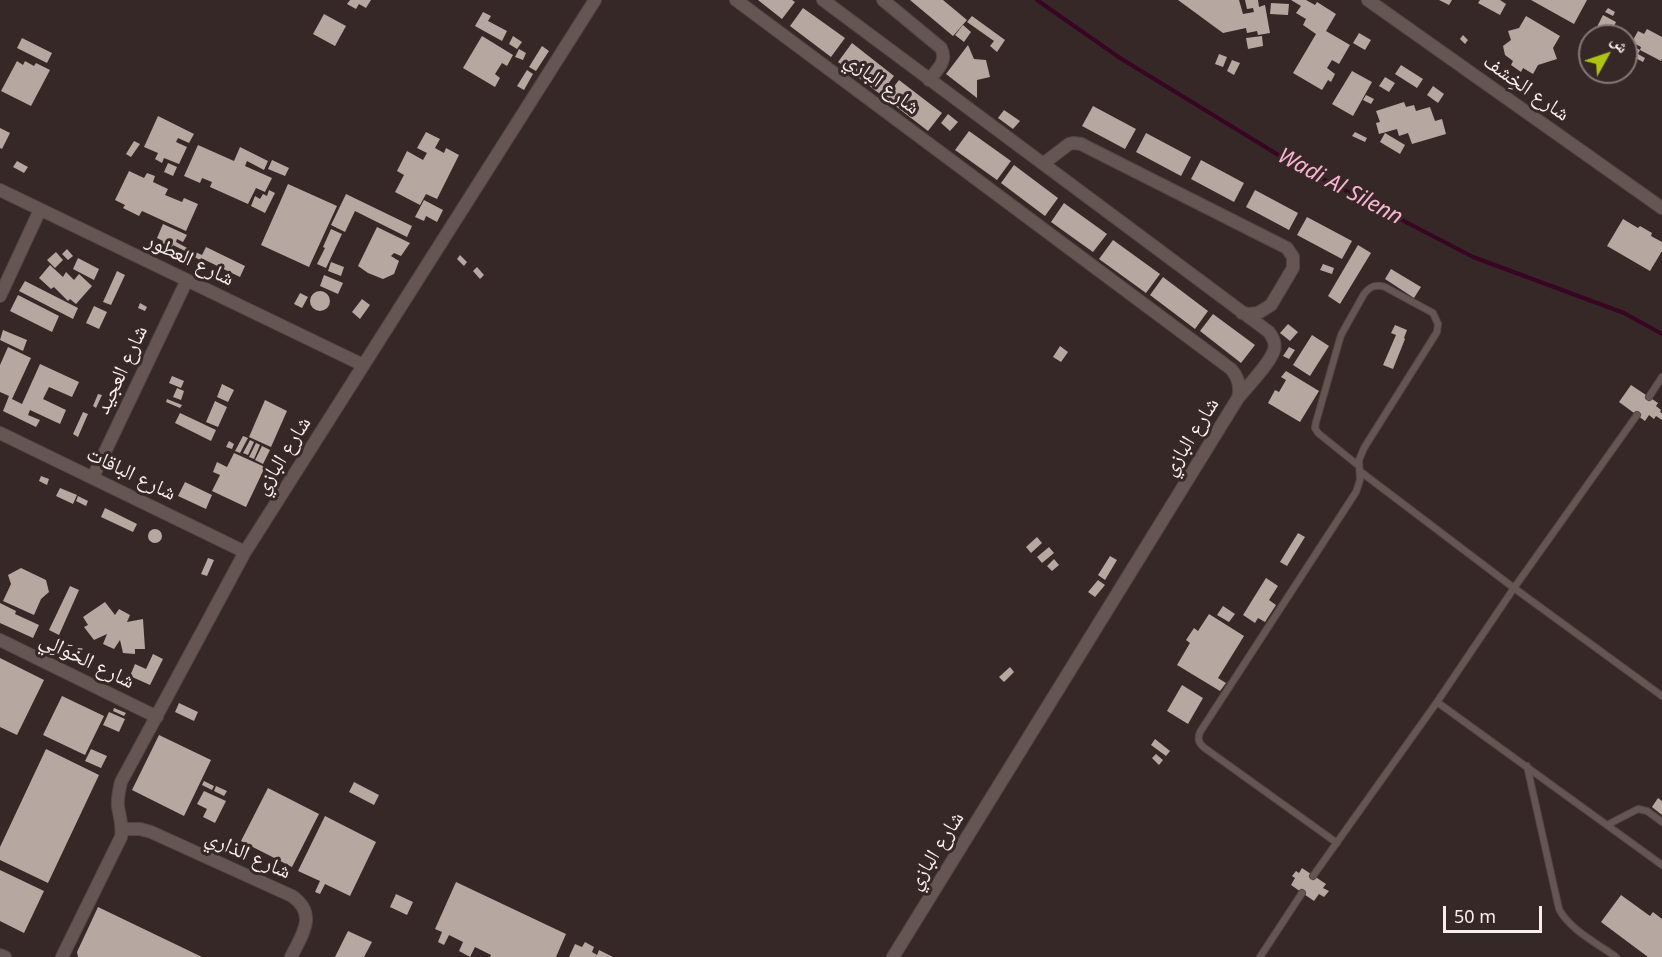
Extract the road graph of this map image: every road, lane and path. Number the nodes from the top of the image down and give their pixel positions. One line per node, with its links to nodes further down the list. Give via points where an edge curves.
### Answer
1 (595, 0): 14 (street, شارع البازي)
2 (736, 0): 17 (street, شارع البازي, via 1231,369 1240,386)
3 (823, 0): 6 (street)
4 (883, 0): 6 (street, via 941,48 944,59)
5 (1368, 0): 9 (street, شارع الخِشف)
6 (929, 80): 7 (street)
7 (1044, 163): 13 (street); 13 (street, via 1069,144 1081,144 1287,248 1293,257 1293,268 1271,305 1258,313)
8 (0, 190): 10 (street, شارع العطور)
9 (1662, 208)
10 (40, 210): 11 (street, شارع العطور); 12 (street)
11 (187, 280): 14 (street, شارع العطور); 21 (street, شارع العجيد)
12 (0, 296)
13 (1241, 312): 17 (street, via 1269,332 1274,349)
14 (363, 365): 22 (street, شارع البازي)
15 (1662, 377): 16 (lane)
16 (1649, 397)
17 (1238, 398): 40 (street, شارع البازي)
18 (1637, 415): 23 (lane)
19 (0, 433): 21 (street, شارع الباقات)
20 (1360, 469): 20 (lane, via 1364,448 1438,328 1433,313 1379,285 1364,294 1341,335 1316,422 1318,433); 23 (lane); 32 (lane, via 1356,492 1198,737 1206,749)
21 (93, 477): 22 (street, شارع الباقات)
22 (245, 552): 27 (street, شارع البازي)
23 (1514, 588): 25 (lane); 26 (lane)
24 (0, 640): 27 (street, شارع الخَوَالِي)
25 (1662, 696)
26 (1437, 702): 28 (lane); 32 (lane)
27 (157, 717): 31 (street, شارع البازي, via 121,783 118,808)
28 (1527, 766): 30 (lane); 42 (lane, via 1558,909 1571,924)
29 (1662, 822): 30 (lane, via 1638,809)
30 (1607, 825): 33 (lane)
31 (123, 829): 38 (street); 39 (street, شارع الذاري, via 151,832 292,896 305,912 306,926)
32 (1337, 843): 34 (lane)
33 (1662, 865)
34 (1314, 876)
35 (1302, 893): 41 (lane)
36 (0, 955): 37 (street)
37 (5, 957)
38 (62, 957)
39 (291, 957)
40 (893, 957)
41 (1260, 957)
42 (1616, 957)

